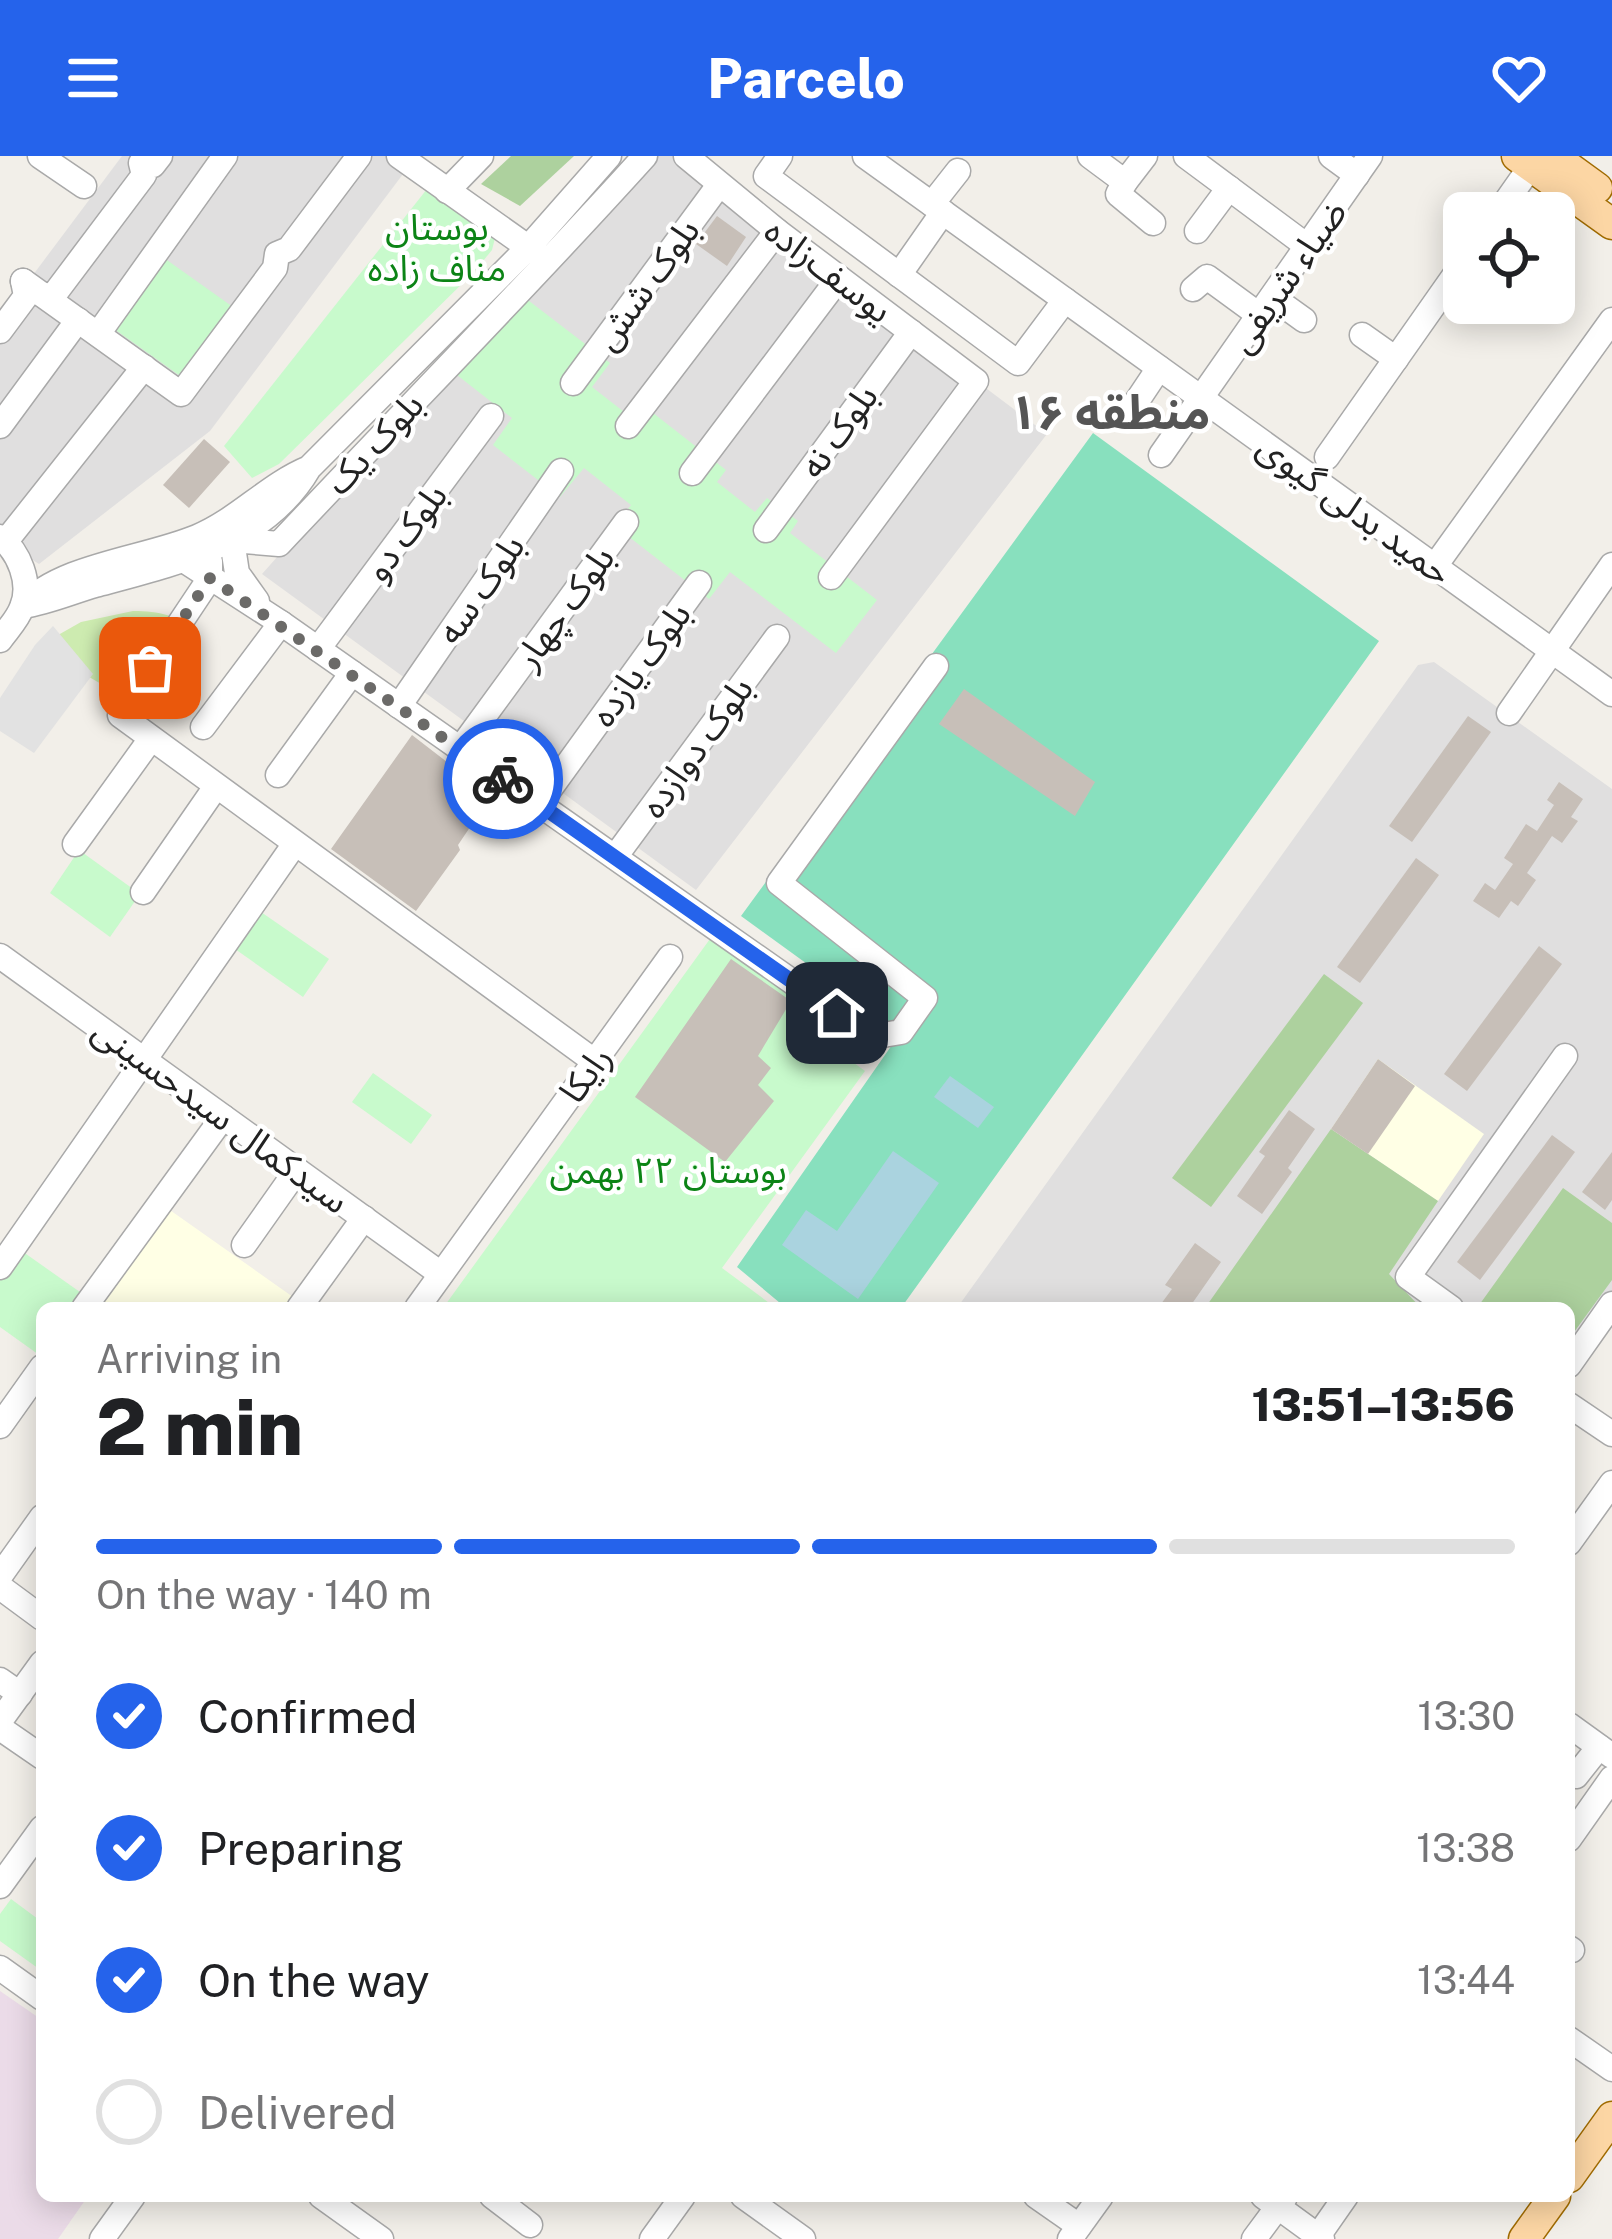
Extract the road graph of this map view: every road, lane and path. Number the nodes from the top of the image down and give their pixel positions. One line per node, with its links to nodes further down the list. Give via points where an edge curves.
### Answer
1 (40, 156): 21 (street)
2 (225, 156): 43 (street)
3 (359, 156): 49 (street, via 277,254 275,268 181,394)
4 (399, 156): 23 (street)
5 (482, 156): 23 (street)
6 (609, 156): 32 (street)
7 (645, 156): 32 (street)
8 (686, 156): 20 (street, یوسف‌زاده)
9 (865, 156): 26 (street, حمید بدلی گیوی)
10 (1090, 156): 19 (street)
11 (1145, 156): 19 (street)
12 (1186, 156): 22 (street)
13 (1330, 156): 17 (street)
14 (149, 158): 35 (street)
15 (1534, 159): 24 (street); 25 (main road); 28 (main road)
16 (773, 166): 33 (street)
17 (1364, 166): 31 (street, ضیاء شریفی)
18 (958, 171): 26 (street)
19 (1125, 182): 27 (street, via 1118,194)
20 (719, 185): 29 (street, یوسف‌زاده); 51 (street, بلوک شش)
21 (84, 186)
22 (1229, 188): 30 (street); 31 (street)
23 (447, 191): 32 (street)
24 (1512, 192)
25 (1609, 192)
26 (938, 208): 33 (street); 38 (street, حمید بدلی گیوی)
27 (1153, 223)
28 (1612, 224)
29 (777, 231): 34 (street, یوسف‌زاده); 55 (street)
30 (1197, 231)
31 (1307, 246): 39 (street, ضیاء شریفی)
32 (538, 255): 46 (street)
33 (899, 275): 38 (street, via 1018,363)
34 (839, 278): 45 (street, یوسف‌زاده); 60 (street)
35 (33, 288): 40 (street); 43 (street); 44 (street)
36 (1193, 290): 39 (street, via 1207,277)
37 (1443, 292): 48 (street)
38 (1065, 300): 50 (street, حمید بدلی گیوی)
39 (1266, 306): 41 (street); 52 (street, ضیاء شریفی)
40 (0, 312)
41 (1304, 320)
42 (1612, 320): 66 (street)
43 (88, 327): 49 (street); 56 (street)
44 (0, 331)
45 (911, 332): 62 (street, بلوک نه); 67 (street, یوسف‌زاده, via 976,381)
46 (458, 335): 64 (street, via 309,468 285,501); 64 (street, بلوک یک, via 279,544)
47 (1362, 335): 48 (street)
48 (1396, 359): 58 (street)
49 (144, 367): 63 (street)
50 (1159, 368): 52 (street, حمید بدلی گیوی); 53 (street)
51 (573, 383)
52 (1202, 398): 57 (street, ضیاء شریفی); 66 (street, حمید بدلی گیوی)
53 (1131, 410)
54 (491, 416): 76 (street, بلوک دو)
55 (628, 426)
56 (0, 427)
57 (1161, 454)
58 (1327, 458)
59 (561, 471): 82 (street, بلوک سه)
60 (692, 472)
61 (626, 522): 87 (street, بلوک چهار)
62 (766, 530)
63 (3, 539): 72 (street, via 20,561)
64 (214, 542): 65 (street); 68 (street); 72 (street, via 48,584); 73 (street)
65 (185, 561): 68 (street); 72 (street)
66 (1435, 566): 77 (street, حمید بدلی گیوی)
67 (831, 577)
68 (210, 578): 73 (street); 79 (street)
69 (1607, 582): 77 (street)
70 (699, 583): 90 (street, بلوک یازده)
71 (0, 590): 72 (street)
72 (23, 606): 75 (street)
73 (281, 623): 76 (street); 85 (street)
74 (777, 637): 93 (street, بلوک دوازده)
75 (0, 640)
76 (318, 649): 80 (street)
77 (1552, 651): 81 (street, حمید بدلی گیوی); 83 (street)
78 (936, 666): 93 (street, via 779,883 925,998 901,1032 871,1037)
79 (150, 668)
80 (352, 673): 82 (street); 88 (street)
81 (1609, 685)
82 (399, 706): 87 (street)
83 (1509, 713)
84 (120, 715): 86 (street)
85 (203, 727)
86 (149, 740): 89 (street); 91 (street)
87 (460, 749): 90 (street)
88 (278, 776)
89 (215, 788): 92 (street); 94 (street)
90 (538, 804): 93 (street)
91 (75, 844)
92 (294, 845): 98 (street); 99 (street)
93 (615, 857)
94 (143, 892)
95 (0, 956): 99 (street, سیدکمال سیدحسینی)
96 (670, 957): 98 (street, رایکا)
97 (1565, 1056): 109 (street, via 1408,1277)
98 (594, 1061): 105 (street, رایکا)
99 (146, 1062): 100 (street, سیدکمال سیدحسینی); 104 (street)
100 (223, 1117): 101 (street, سیدکمال سیدحسینی); 106 (street)
101 (297, 1170): 102 (street, سیدکمال سیدحسینی); 103 (street)
102 (364, 1219): 105 (street, سیدکمال سیدحسینی); 107 (street)
103 (244, 1245)
104 (0, 1267)
105 (441, 1274): 108 (street, رایکا)
106 (88, 1302)
107 (303, 1302)
108 (421, 1302)
109 (1443, 1302)
110 (1612, 1304): 111 (street)
111 (1575, 1356)
112 (36, 1375): 114 (street)
113 (1575, 1410): 115 (street)
114 (0, 1426)
115 (1612, 1434)
116 (1612, 1483): 118 (street)
117 (36, 1525): 119 (street)
118 (1575, 1535)
119 (0, 1576)
120 (0, 1588): 121 (street)
121 (36, 1614)
122 (36, 1668): 123 (street)
123 (10, 1687): 124 (street)
124 (0, 1725): 126 (street)
125 (1575, 1730): 127 (street)
126 (36, 1752)
127 (1605, 1752): 128 (street)
128 (1576, 1777)
129 (1612, 1778): 130 (street)
130 (1575, 1830)
131 (36, 1836): 132 (street)
132 (0, 1886)
133 (0, 1968): 134 (street)
134 (36, 1994)
135 (1575, 2043): 136 (street)
136 (1612, 2069)
137 (1612, 2117): 138 (main road)
138 (1575, 2169)
139 (129, 2202): 153 (street)
140 (330, 2202): 154 (street)
141 (491, 2202): 150 (street)
142 (679, 2202): 155 (street)
143 (751, 2202): 156 (street)
144 (1042, 2202): 151 (street)
145 (1096, 2202): 151 (street)
146 (1275, 2202): 157 (street)
147 (1278, 2202): 152 (street)
148 (1342, 2202): 152 (street)
149 (1551, 2202): 158 (main road)
150 (530, 2225)
151 (1074, 2233)
152 (1318, 2238)
153 (102, 2239)
154 (382, 2239)
155 (652, 2239)
156 (803, 2239)
157 (1254, 2239)
158 (1524, 2239)

